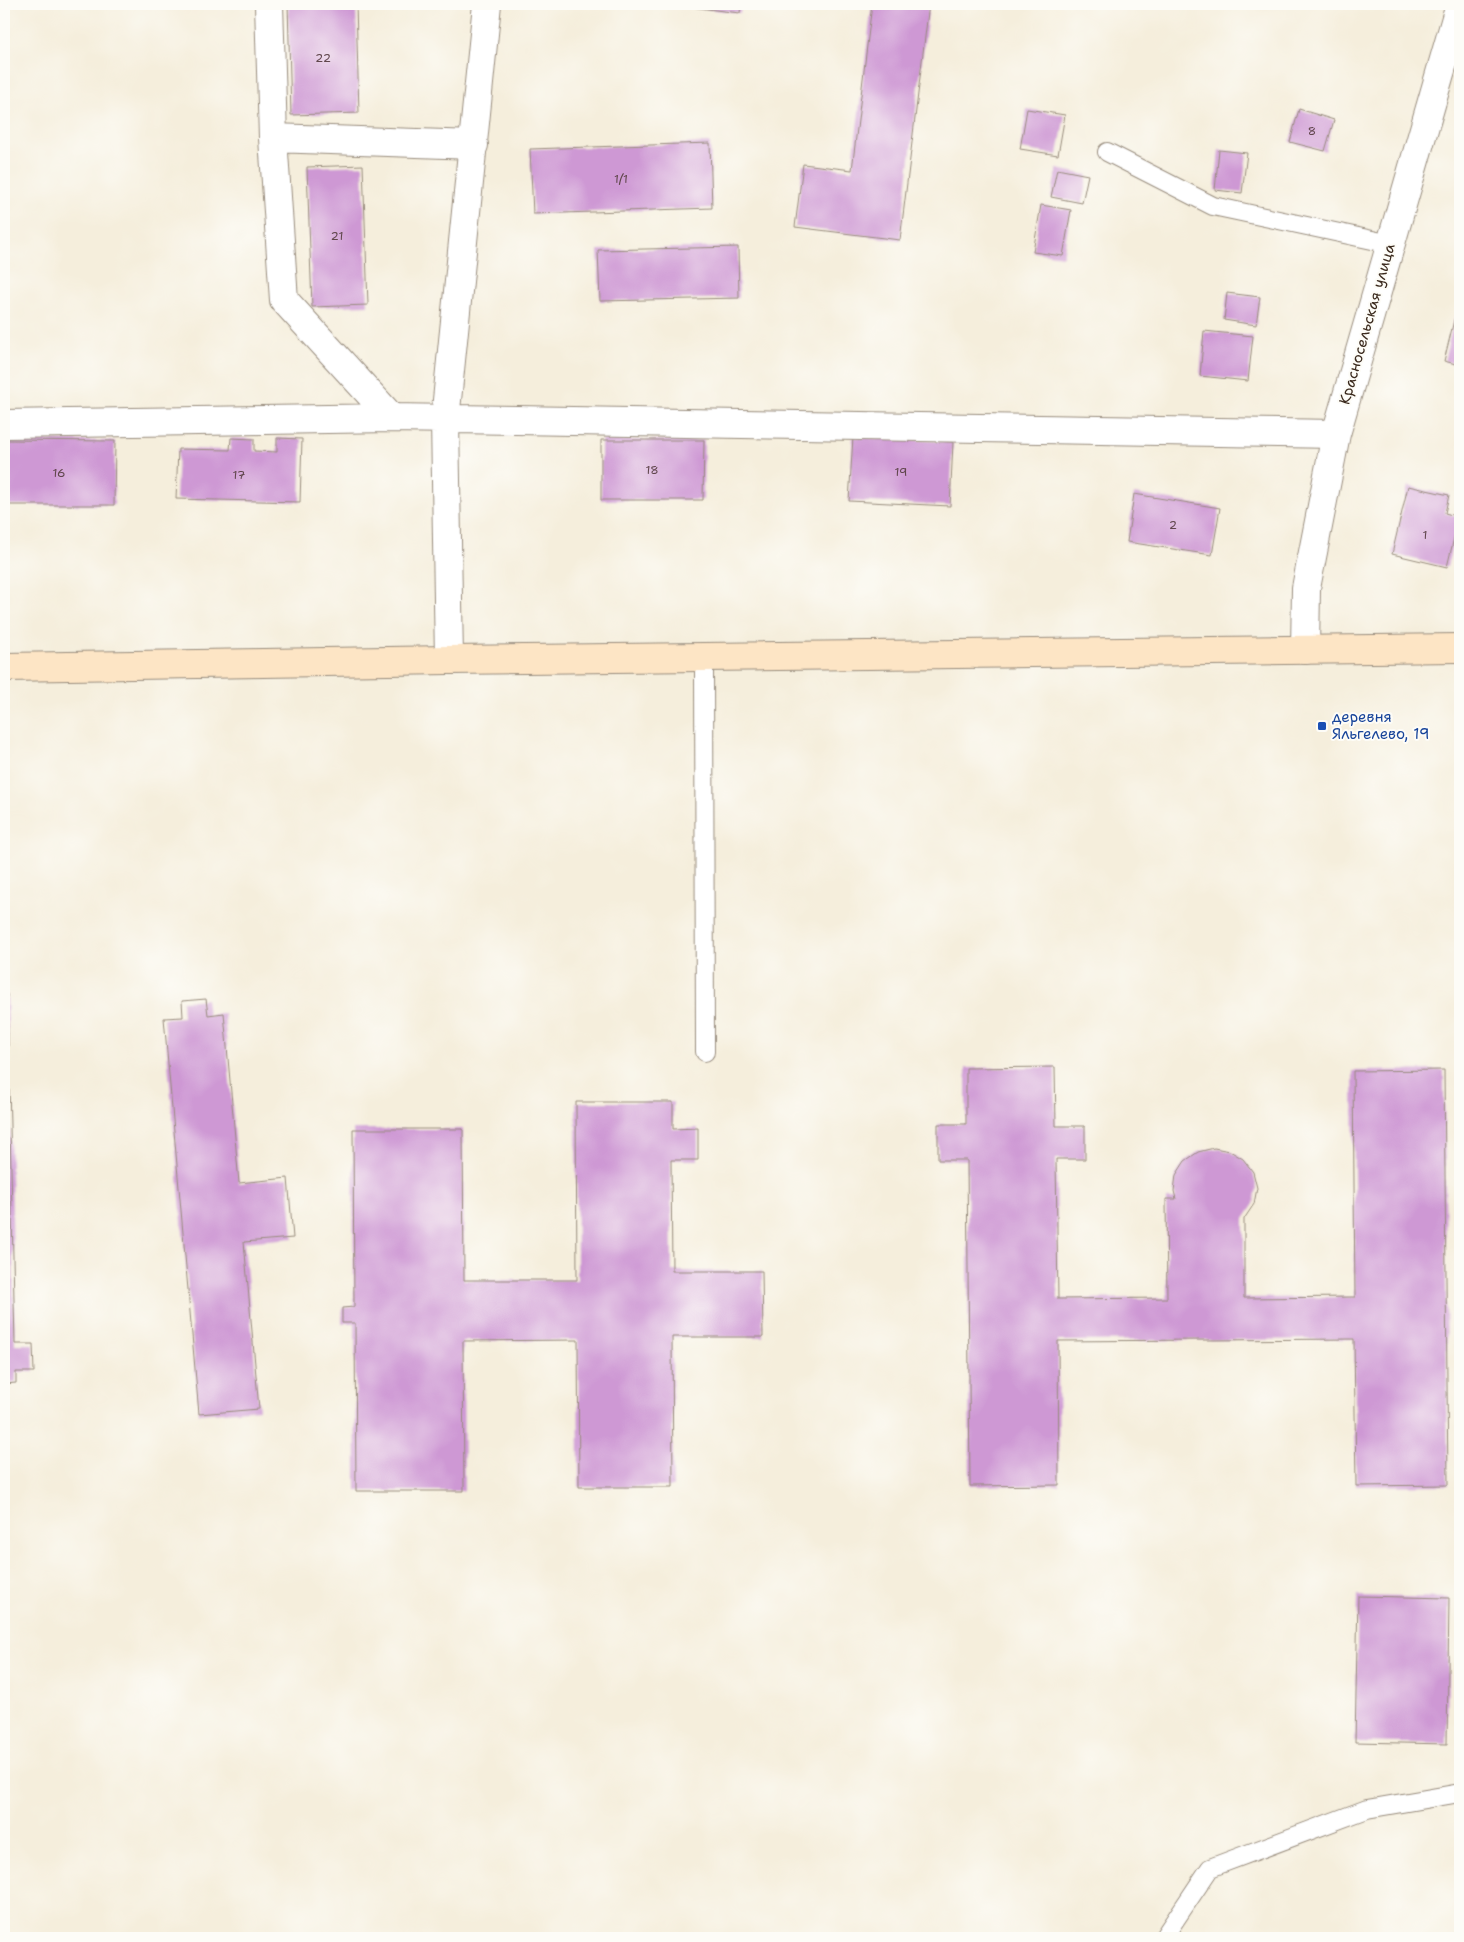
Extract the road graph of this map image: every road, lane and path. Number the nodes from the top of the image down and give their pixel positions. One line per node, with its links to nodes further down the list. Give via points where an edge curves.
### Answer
1 (269, 4): 4 (street)
2 (488, 4): 5 (street)
3 (1460, 4): 7 (street, Красносельская улица)
4 (273, 138): 5 (street); 8 (street, via 284,300)
5 (474, 145): 9 (street)
6 (1107, 152): 7 (lane, via 1213,206)
7 (1390, 244): 11 (street, Красносельская улица)
8 (392, 418): 9 (street); 10 (street)
9 (445, 420): 11 (street); 15 (street)
10 (4, 424)
11 (1336, 434): 13 (street, Красносельская улица, via 1306,588)
12 (1460, 648): 13 (main road)
13 (1305, 650): 14 (main road)
14 (704, 657): 15 (main road); 17 (lane)
15 (449, 660): 16 (main road)
16 (4, 667)
17 (705, 1052)
18 (1460, 1793): 19 (lane, via 1367,1809 1210,1868)
19 (1163, 1938)

